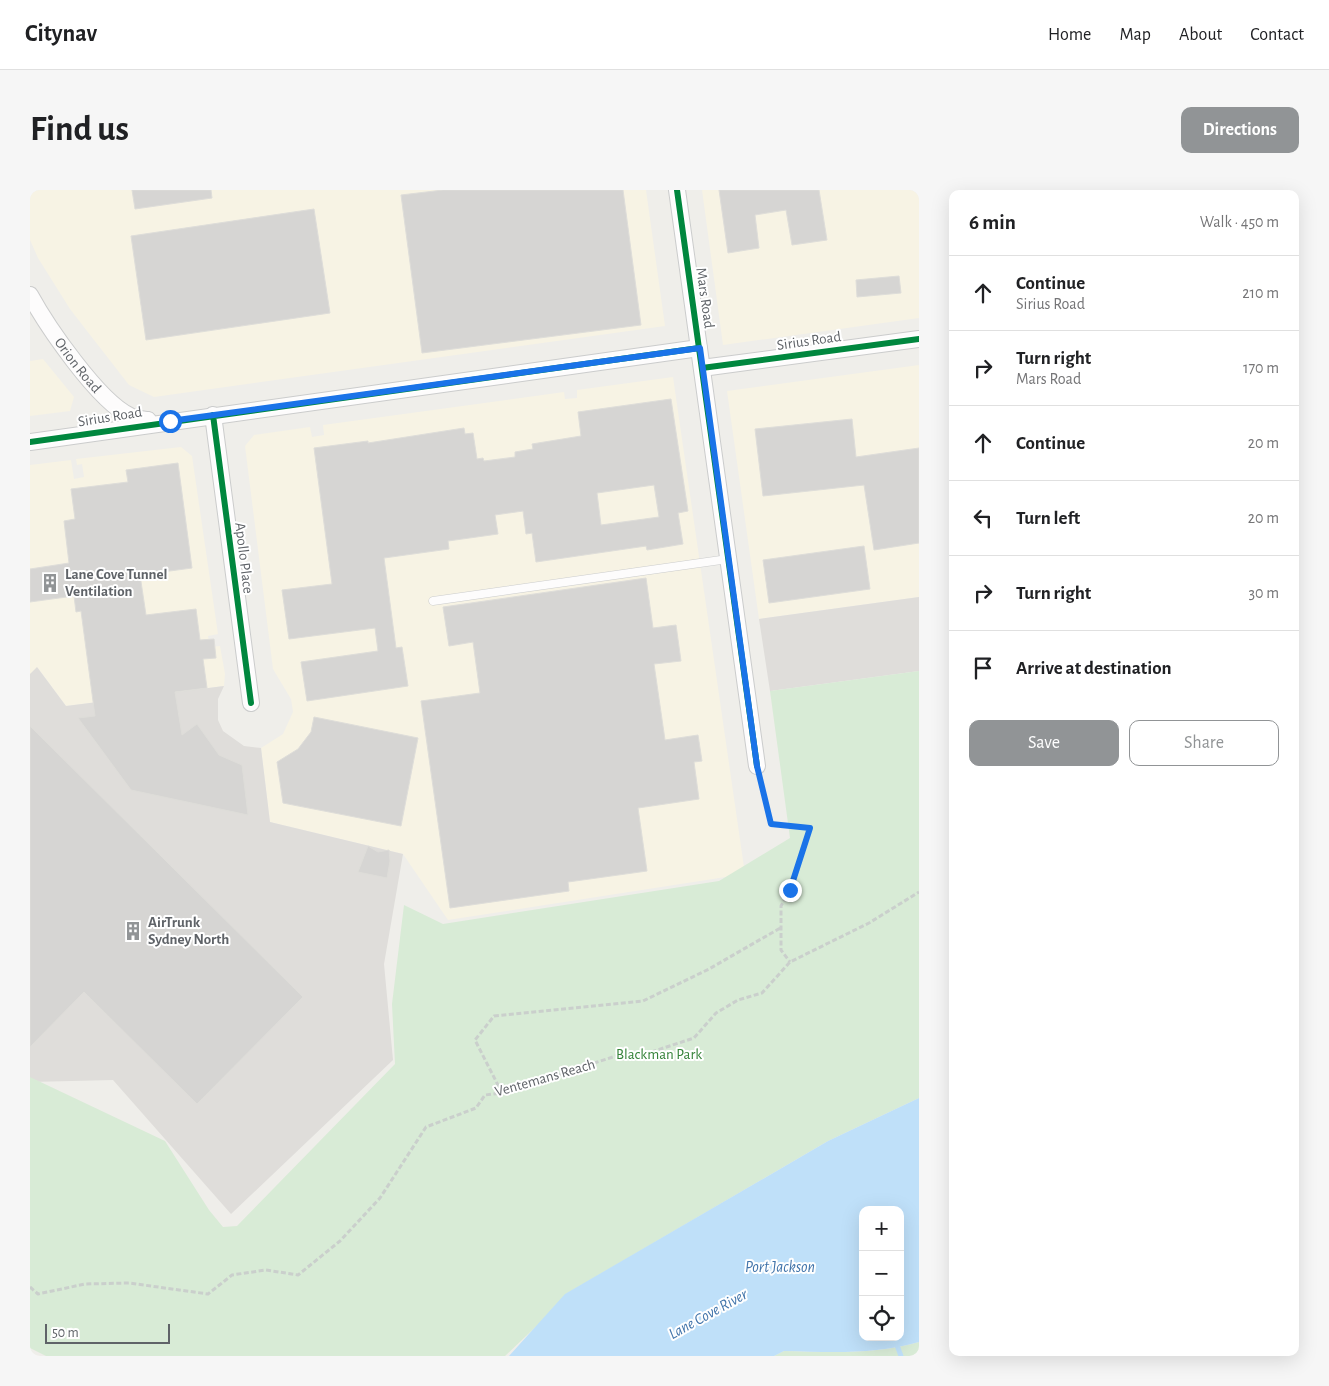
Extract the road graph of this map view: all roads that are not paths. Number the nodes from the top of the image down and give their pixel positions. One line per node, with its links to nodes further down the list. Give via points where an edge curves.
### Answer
1 (677, 190): 4 (street, Mars Road)
2 (30, 295): 7 (street, Orion Road, via 70,354 109,400 137,419)
3 (919, 339): 5 (street, Sirius Road)
4 (700, 348): 5 (street, Mars Road); 6 (street, Sirius Road)
5 (702, 368): 9 (street, Mars Road)
6 (213, 415): 7 (street, Sirius Road); 11 (street, Apollo Place)
7 (170, 421): 8 (street, Sirius Road)
8 (30, 442)
9 (728, 559): 10 (lane); 12 (street, Mars Road)
10 (433, 601)
11 (251, 703)
12 (757, 766)

